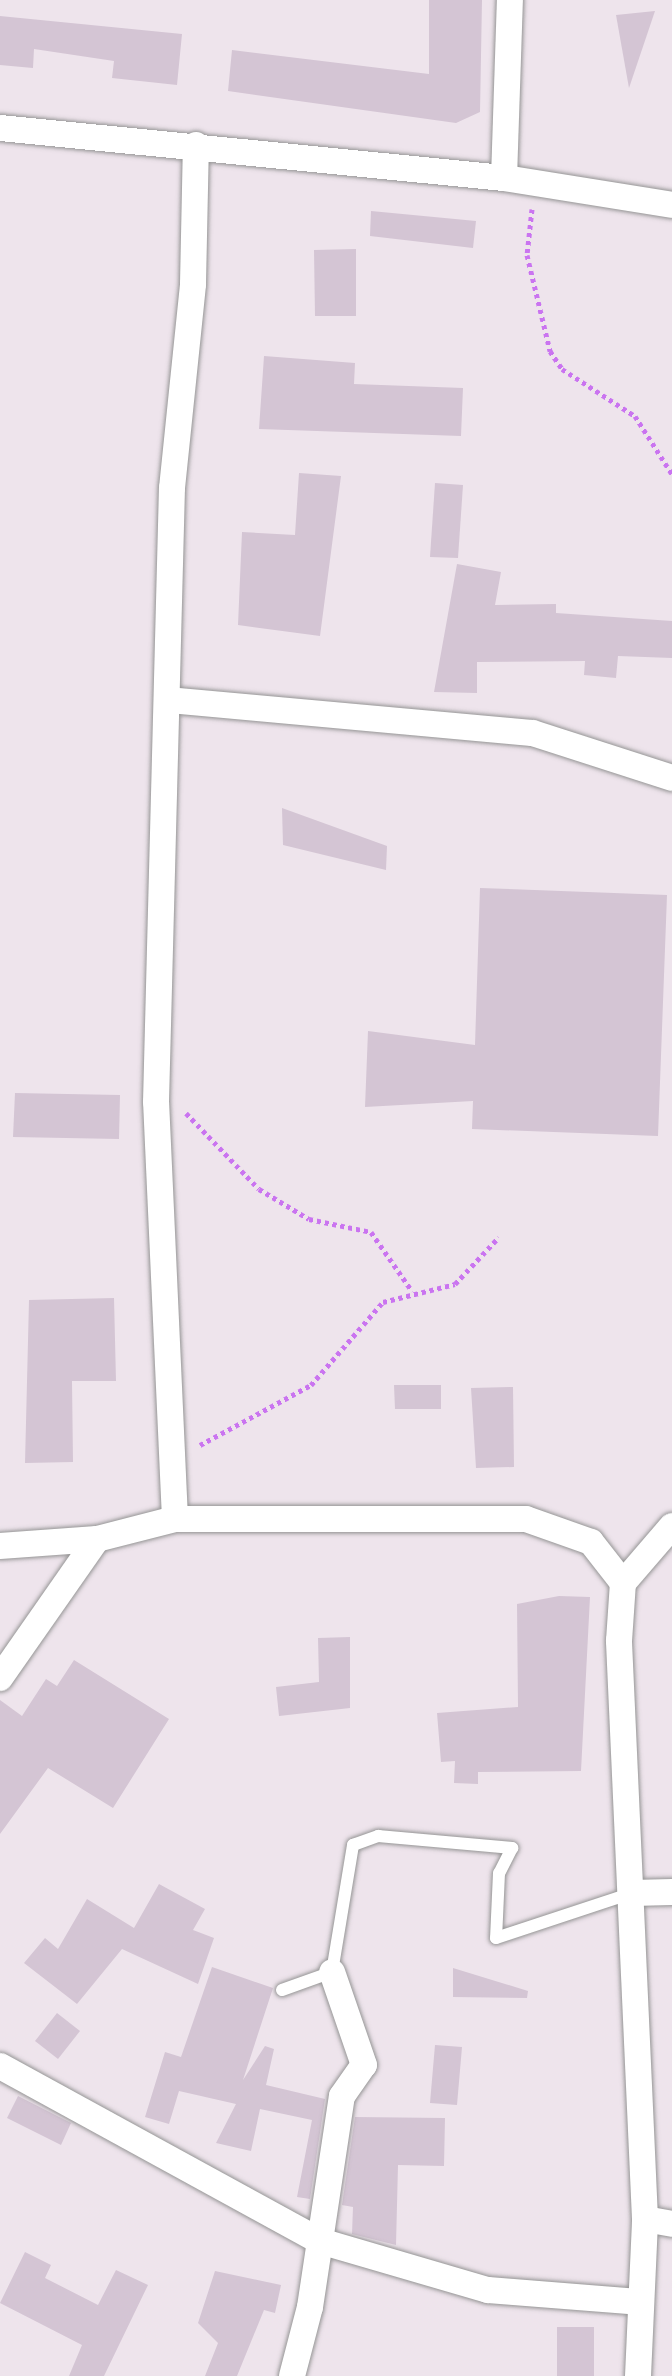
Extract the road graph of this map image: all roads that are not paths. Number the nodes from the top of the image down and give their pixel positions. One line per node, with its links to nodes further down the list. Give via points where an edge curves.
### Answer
1 (510, 0): 4 (street)
2 (0, 128): 3 (street)
3 (196, 145): 4 (street); 6 (street, via 193,284 172,488)
4 (504, 178): 5 (street, via 534,188)
5 (672, 205)
6 (169, 700): 7 (street, via 533,733); 8 (street, via 157,1074)
7 (672, 778)
8 (175, 1519): 10 (street); 12 (street, via 526,1519 591,1542)
9 (672, 1526): 12 (street)
10 (97, 1539): 11 (street); 13 (street)
11 (0, 1546)
12 (623, 1583): 15 (street, via 619,1724)
13 (0, 1678)
14 (672, 1892): 15 (street)
15 (632, 1893): 16 (lane, via 496,1938 499,1873 512,1848 378,1836 353,1845); 19 (street)
16 (332, 1972): 17 (lane); 21 (street, via 364,2065 342,2096)
17 (282, 1990)
18 (0, 2066): 21 (street, via 196,2167)
19 (645, 2219): 20 (street); 22 (street)
20 (672, 2224)
21 (320, 2241): 22 (street, via 488,2290); 23 (street)
22 (639, 2302): 24 (street)
23 (292, 2376)
24 (638, 2376)

